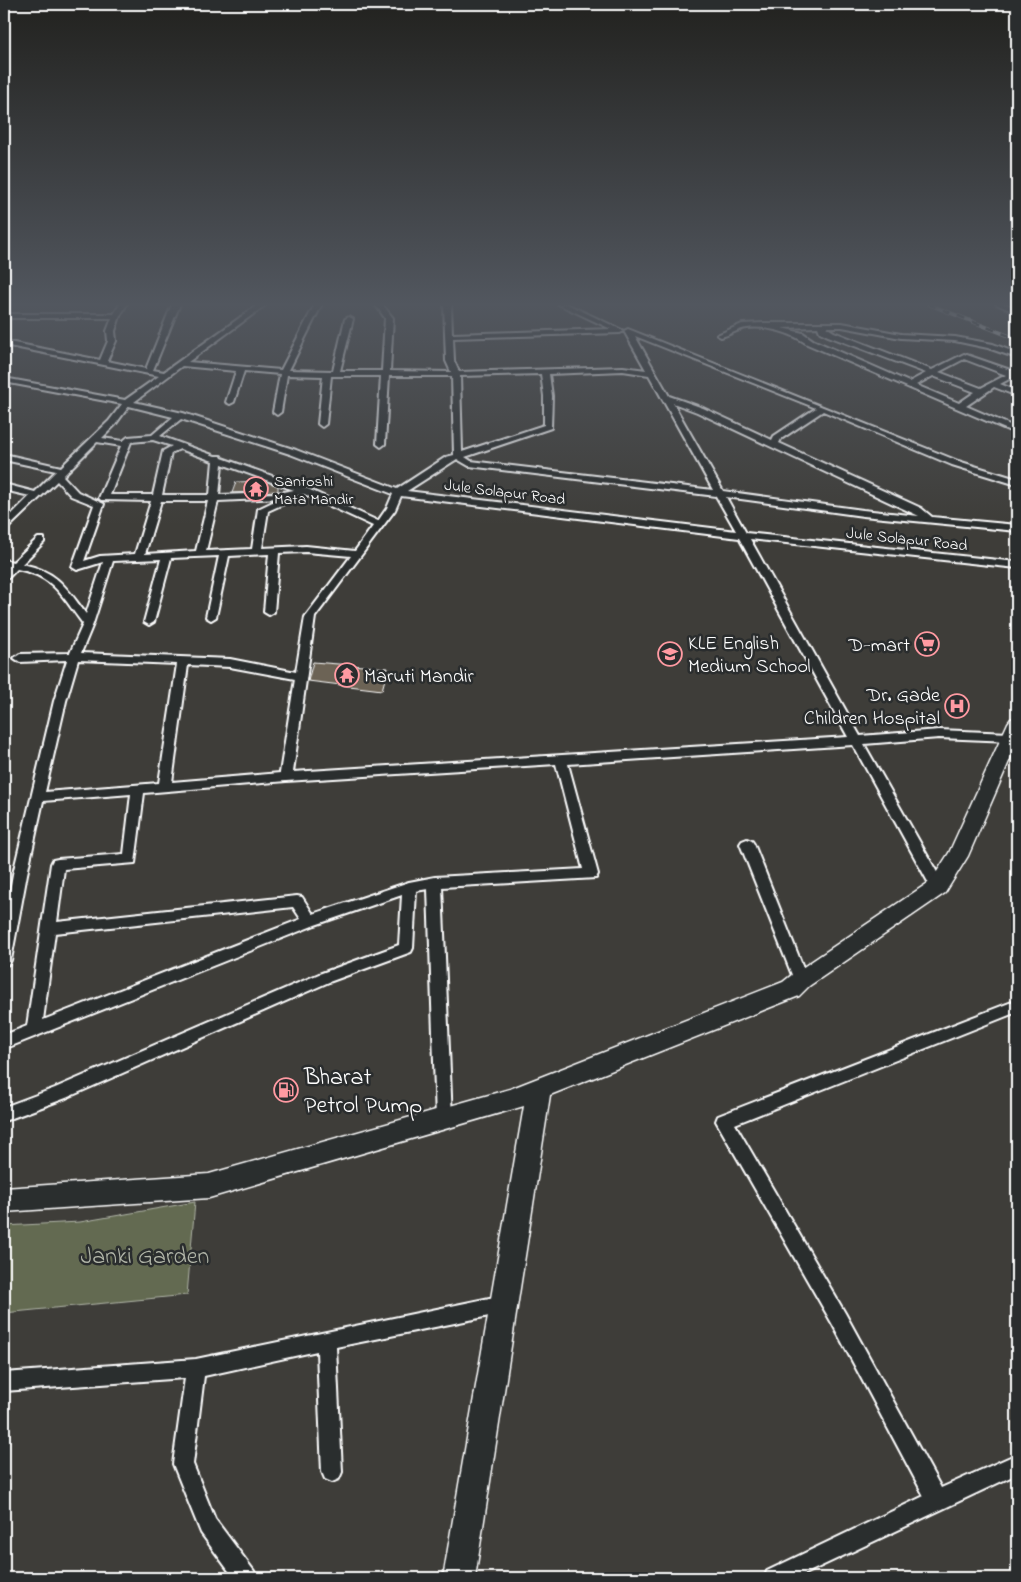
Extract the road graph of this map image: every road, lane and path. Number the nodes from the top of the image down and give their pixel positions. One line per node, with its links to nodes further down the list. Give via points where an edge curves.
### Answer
1 (162, 378): 23 (street)
2 (238, 378): 22 (street)
3 (283, 378): 26 (street)
4 (327, 378): 28 (street)
5 (385, 378): 33 (street)
6 (456, 378): 36 (street)
7 (545, 378): 36 (street, via 548,426)
8 (655, 378): 21 (street)
9 (746, 378): 25 (street)
10 (892, 378): 17 (street)
11 (924, 378): 17 (street)
12 (946, 378): 19 (street)
13 (1008, 378): 16 (street)
14 (4, 380): 15 (street, Jule Solapur Road)
15 (14, 382): 18 (street); 23 (street, Jule Solapur Road)
16 (993, 384): 19 (street); 20 (street)
17 (909, 385): 24 (street)
18 (4, 389)
19 (980, 391): 24 (street)
20 (1017, 394)
21 (666, 398): 34 (street); 44 (street)
22 (230, 402)
23 (127, 403): 27 (street, Jule Solapur Road); 31 (street)
24 (960, 406): 29 (street)
25 (822, 408): 34 (street, via 777,438); 40 (street, via 955,463)
26 (277, 412)
27 (180, 415): 30 (street); 43 (street, Jule Solapur Road, via 293,452)
28 (322, 424)
29 (1017, 431)
30 (154, 436): 32 (street, via 128,440); 35 (street)
31 (94, 439): 32 (street); 39 (street)
32 (126, 444): 46 (street, via 104,498)
33 (381, 444)
34 (774, 444): 48 (street, via 918,510)
35 (182, 446): 38 (street); 46 (street, via 167,451)
36 (458, 456): 43 (street); 44 (street, via 480,466)
37 (4, 457): 39 (street)
38 (218, 458): 42 (street); 47 (street)
39 (60, 472): 45 (street); 61 (street, via 64,486 76,497 99,504 77,567)
40 (1017, 482)
41 (4, 487): 45 (street)
42 (305, 491): 47 (street, via 262,497); 49 (street); 55 (street, via 263,509)
43 (398, 493): 49 (street); 52 (street, Jule Solapur Road)
44 (720, 493): 48 (street); 52 (street)
45 (36, 495): 50 (street)
46 (157, 496): 47 (street); 60 (street)
47 (214, 497): 57 (street)
48 (929, 519): 51 (street)
49 (380, 525): 58 (street)
50 (4, 527)
51 (1017, 528)
52 (745, 536): 63 (street, Jule Solapur Road); 74 (street)
53 (41, 540): 62 (street)
54 (274, 550): 55 (street); 58 (street, via 306,549); 65 (street)
55 (257, 551): 56 (street)
56 (225, 553): 57 (street); 66 (street)
57 (200, 554): 59 (street)
58 (358, 554): 72 (street, via 310,617)
59 (167, 556): 60 (street); 67 (street)
60 (139, 557): 61 (street)
61 (109, 559): 68 (street)
62 (9, 564): 64 (street); 68 (street, via 33,569 56,582)
63 (1017, 565)
64 (4, 576)
65 (269, 612)
66 (212, 617)
67 (149, 622)
68 (88, 624): 69 (street)
69 (74, 656): 70 (street); 71 (street); 79 (street, via 60,701)
70 (20, 658)
71 (183, 660): 72 (street, via 230,662); 77 (street)
72 (300, 676): 76 (street)
73 (1015, 733): 74 (street, via 939,734); 83 (street, via 958,856)
74 (855, 741): 75 (street); 83 (street)
75 (561, 760): 76 (street); 81 (street, via 591,874)
76 (286, 777): 77 (street)
77 (165, 787): 78 (street)
78 (138, 790): 79 (street); 85 (street, via 130,859 58,864)
79 (39, 797): 86 (street)
80 (747, 844): 88 (street)
81 (435, 882): 82 (street); 94 (street)
82 (409, 887): 84 (street); 93 (street, via 406,948 324,978 60,1093)
83 (938, 887): 88 (street)
84 (310, 921): 85 (street, via 297,901); 90 (street)
85 (49, 928): 90 (street)
86 (5, 943): 87 (street)
87 (4, 960)
88 (801, 980): 92 (street, via 791,989)
89 (1017, 1006): 102 (street, via 724,1121 839,1319)
90 (34, 1030): 91 (street)
91 (4, 1042)
92 (539, 1089): 94 (street); 96 (street)
93 (4, 1114)
94 (444, 1119): 95 (street, via 209,1186)
95 (4, 1200)
96 (504, 1304): 97 (street); 105 (street)
97 (326, 1340): 98 (street); 101 (street)
98 (196, 1368): 99 (street); 104 (street, via 183,1464 208,1526)
99 (4, 1382)
100 (1017, 1464): 102 (street)
101 (332, 1472)
102 (937, 1501): 103 (street)
103 (783, 1576)
104 (247, 1578)
105 (459, 1578)

